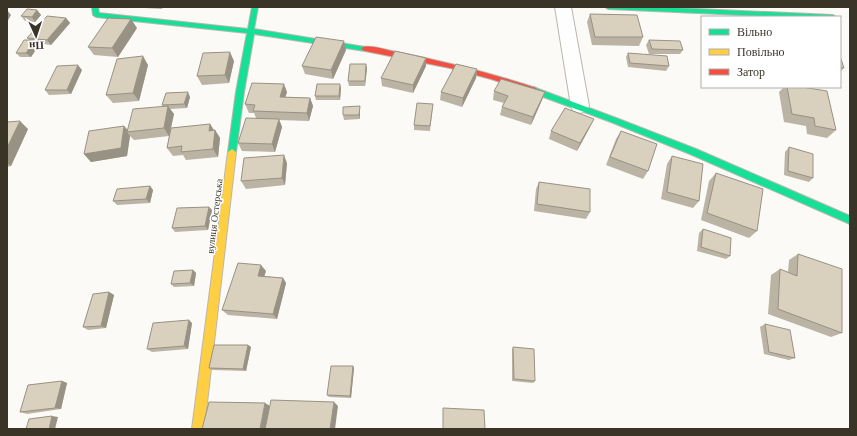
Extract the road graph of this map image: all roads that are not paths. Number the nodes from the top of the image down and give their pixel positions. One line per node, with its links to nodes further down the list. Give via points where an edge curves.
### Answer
1 (95, 7): 6 (street, via 96,15)
2 (255, 7): 6 (street, вулиця Остерська)
3 (563, 7): 7 (street)
4 (608, 7): 5 (street)
5 (810, 16)
6 (250, 31): 7 (street, via 403,55 513,83); 9 (street, вулиця Остерська, via 240,92)
7 (580, 106): 8 (street, via 732,167)
8 (850, 220)
9 (198, 429)

